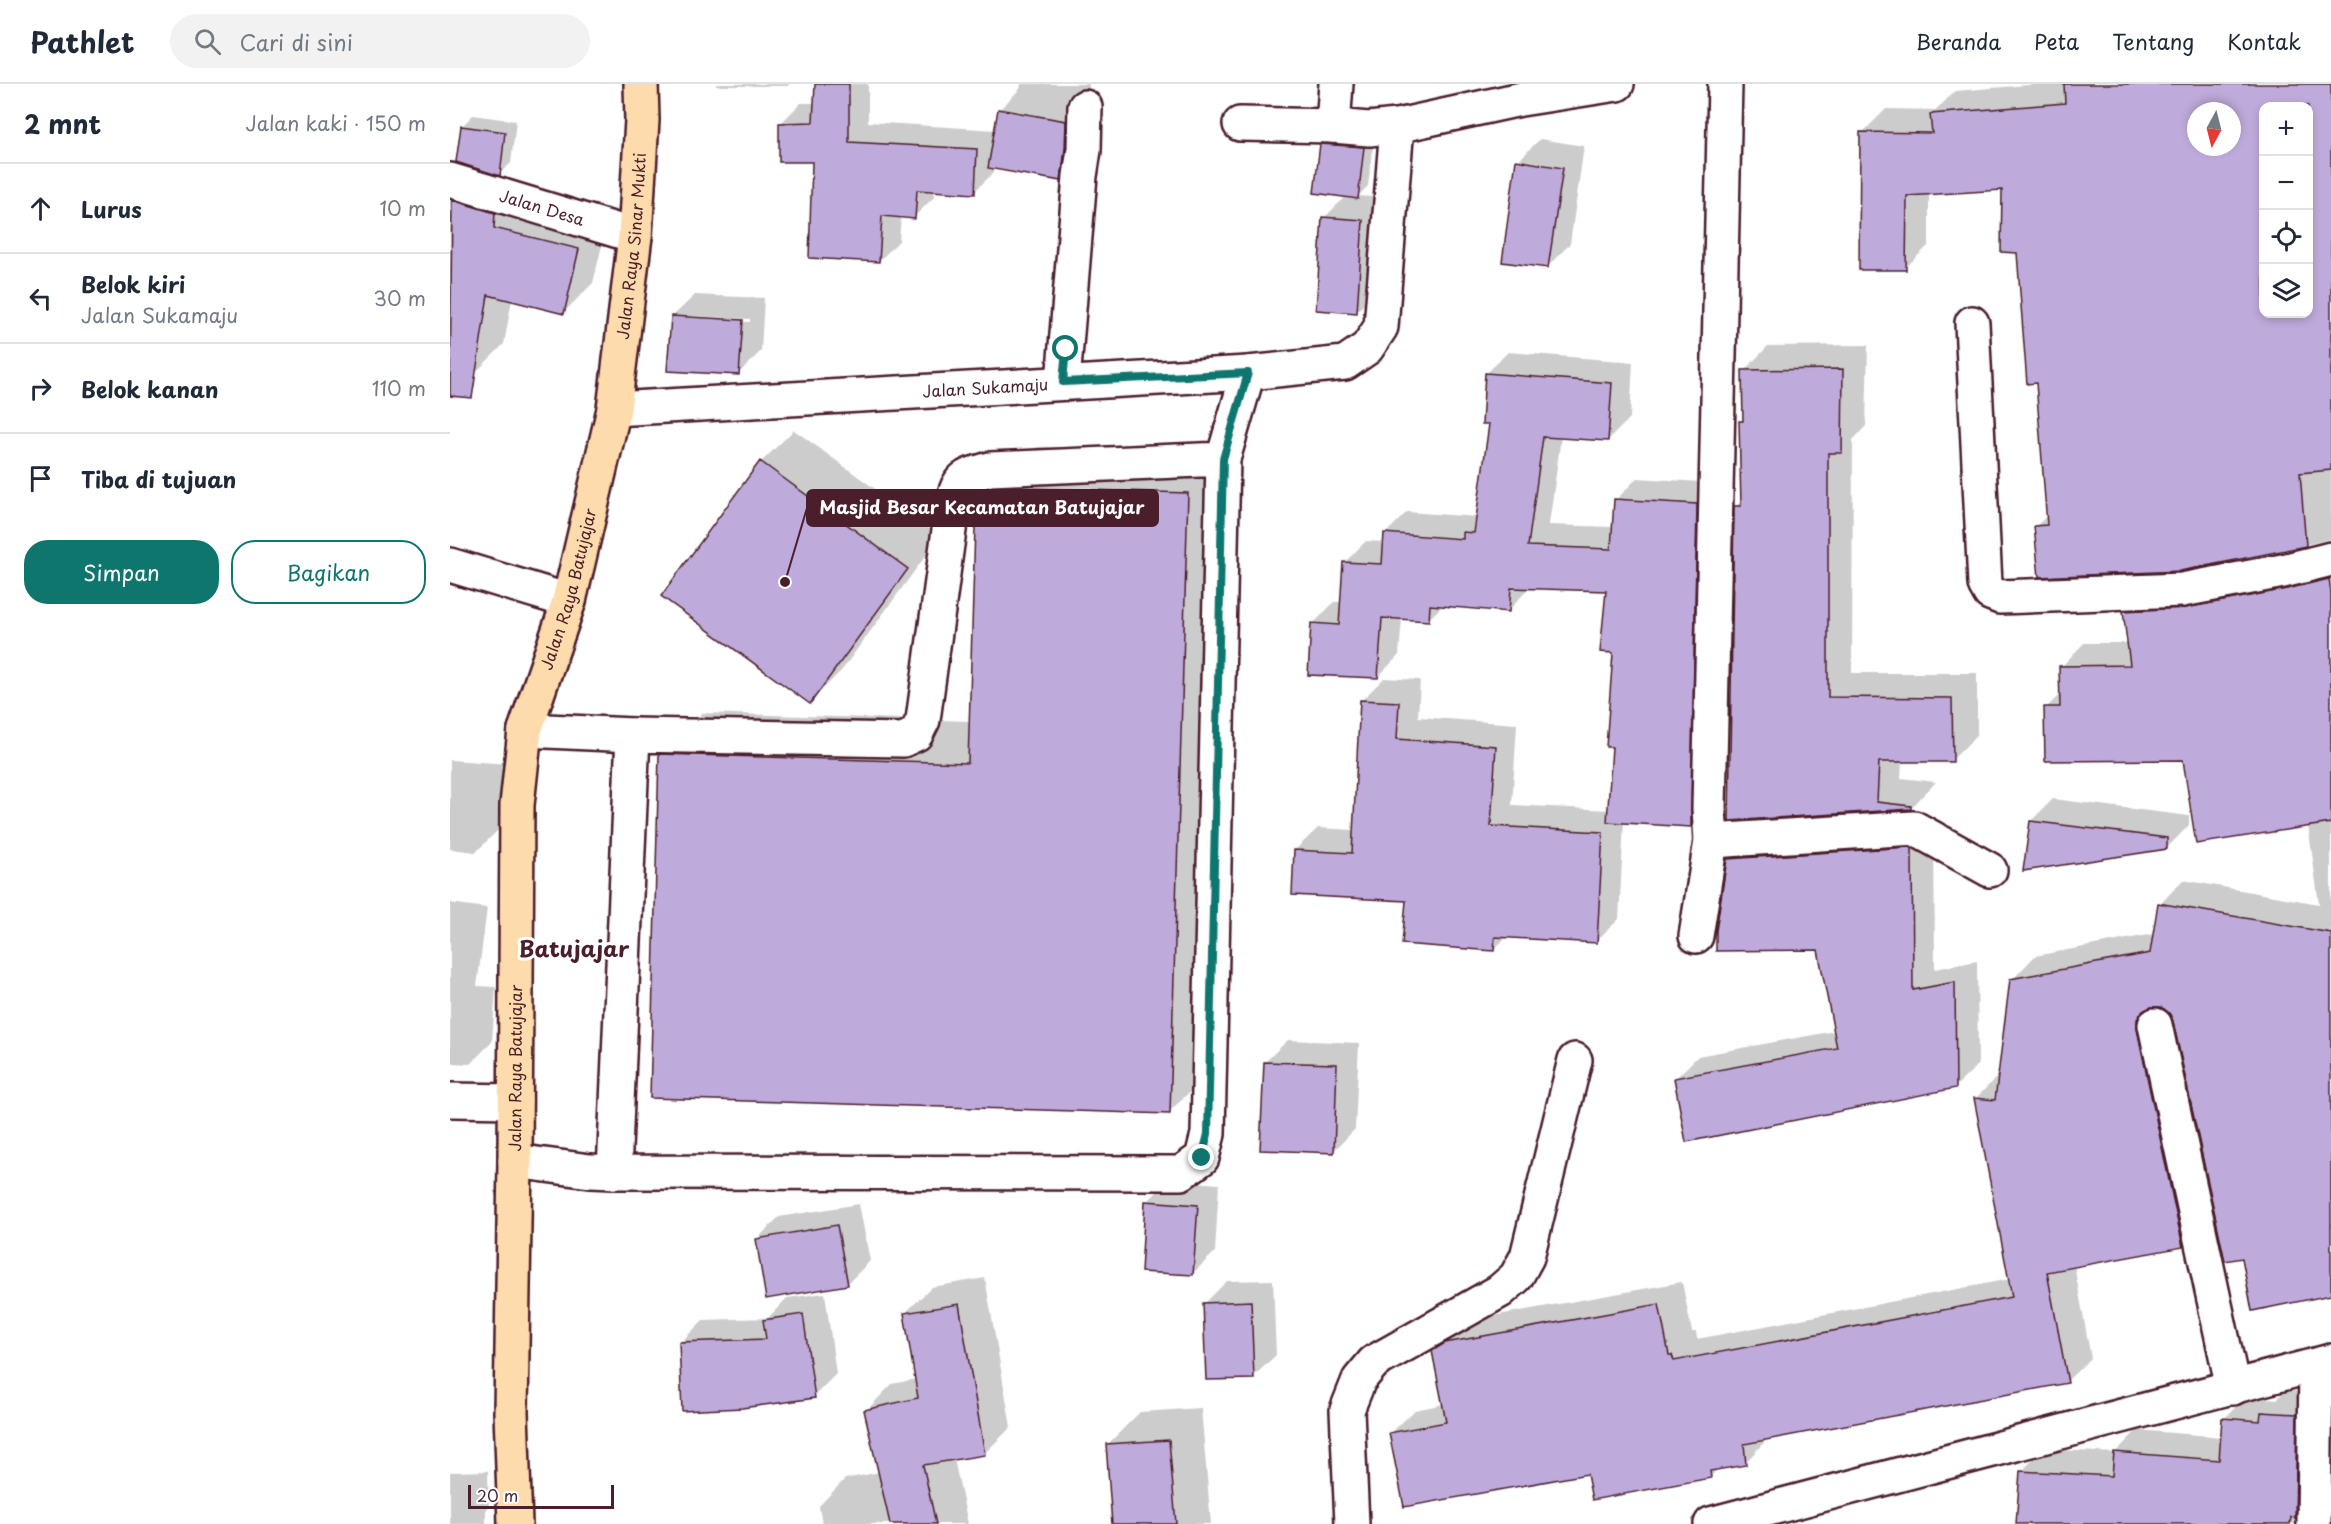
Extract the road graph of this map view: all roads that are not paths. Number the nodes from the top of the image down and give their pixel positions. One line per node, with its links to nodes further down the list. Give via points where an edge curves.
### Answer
1 (641, 84): 10 (highway, Jalan Raya Sinar Mukti)
2 (1336, 84): 7 (street)
3 (1617, 84): 8 (street, via 1521,99)
4 (1725, 84): 21 (street)
5 (1085, 108): 13 (street)
6 (1240, 124): 7 (street)
7 (1333, 126): 8 (street)
8 (1396, 126): 12 (street, Jalan Sukamaju, via 1381,327 1367,348 1345,363)
9 (450, 180): 10 (street, Jalan Desa)
10 (634, 236): 14 (highway, Jalan Raya Sinar Mukti)
11 (1972, 323): 16 (street, via 1985,584 1990,593 2000,597 2182,590)
12 (1248, 373): 13 (street, Jalan Sukamaju); 15 (street)
13 (1063, 382): 14 (street, Jalan Sukamaju)
14 (614, 409): 18 (highway, Jalan Raya Batujajar)
15 (1223, 459): 20 (street, via 990,469 964,477 957,485 953,501 923,720 910,737 903,740); 29 (street, via 1208,1134 1202,1158 1181,1173)
16 (2331, 559)
17 (450, 566): 18 (street)
18 (570, 601): 19 (highway, Jalan Raya Batujajar)
19 (525, 730): 20 (street); 27 (highway, Jalan Raya Batujajar, via 517,805)
20 (633, 735): 29 (street)
21 (1711, 841): 22 (street, via 1914,828); 23 (street)
22 (1990, 870)
23 (1696, 936)
24 (2155, 1025): 31 (street)
25 (1575, 1060): 33 (street, via 1527,1257 1516,1277 1500,1291 1374,1362 1359,1380 1347,1410)
26 (450, 1100): 27 (street)
27 (514, 1101): 28 (highway, Jalan Raya Batujajar)
28 (515, 1161): 29 (street); 32 (highway, Jalan Raya Batujajar, via 511,1412)
29 (614, 1172)
30 (2324, 1363): 31 (street); 35 (street)
31 (2233, 1388): 34 (street)
32 (515, 1524)
33 (1352, 1524)
34 (1711, 1524)
35 (2314, 1524)

